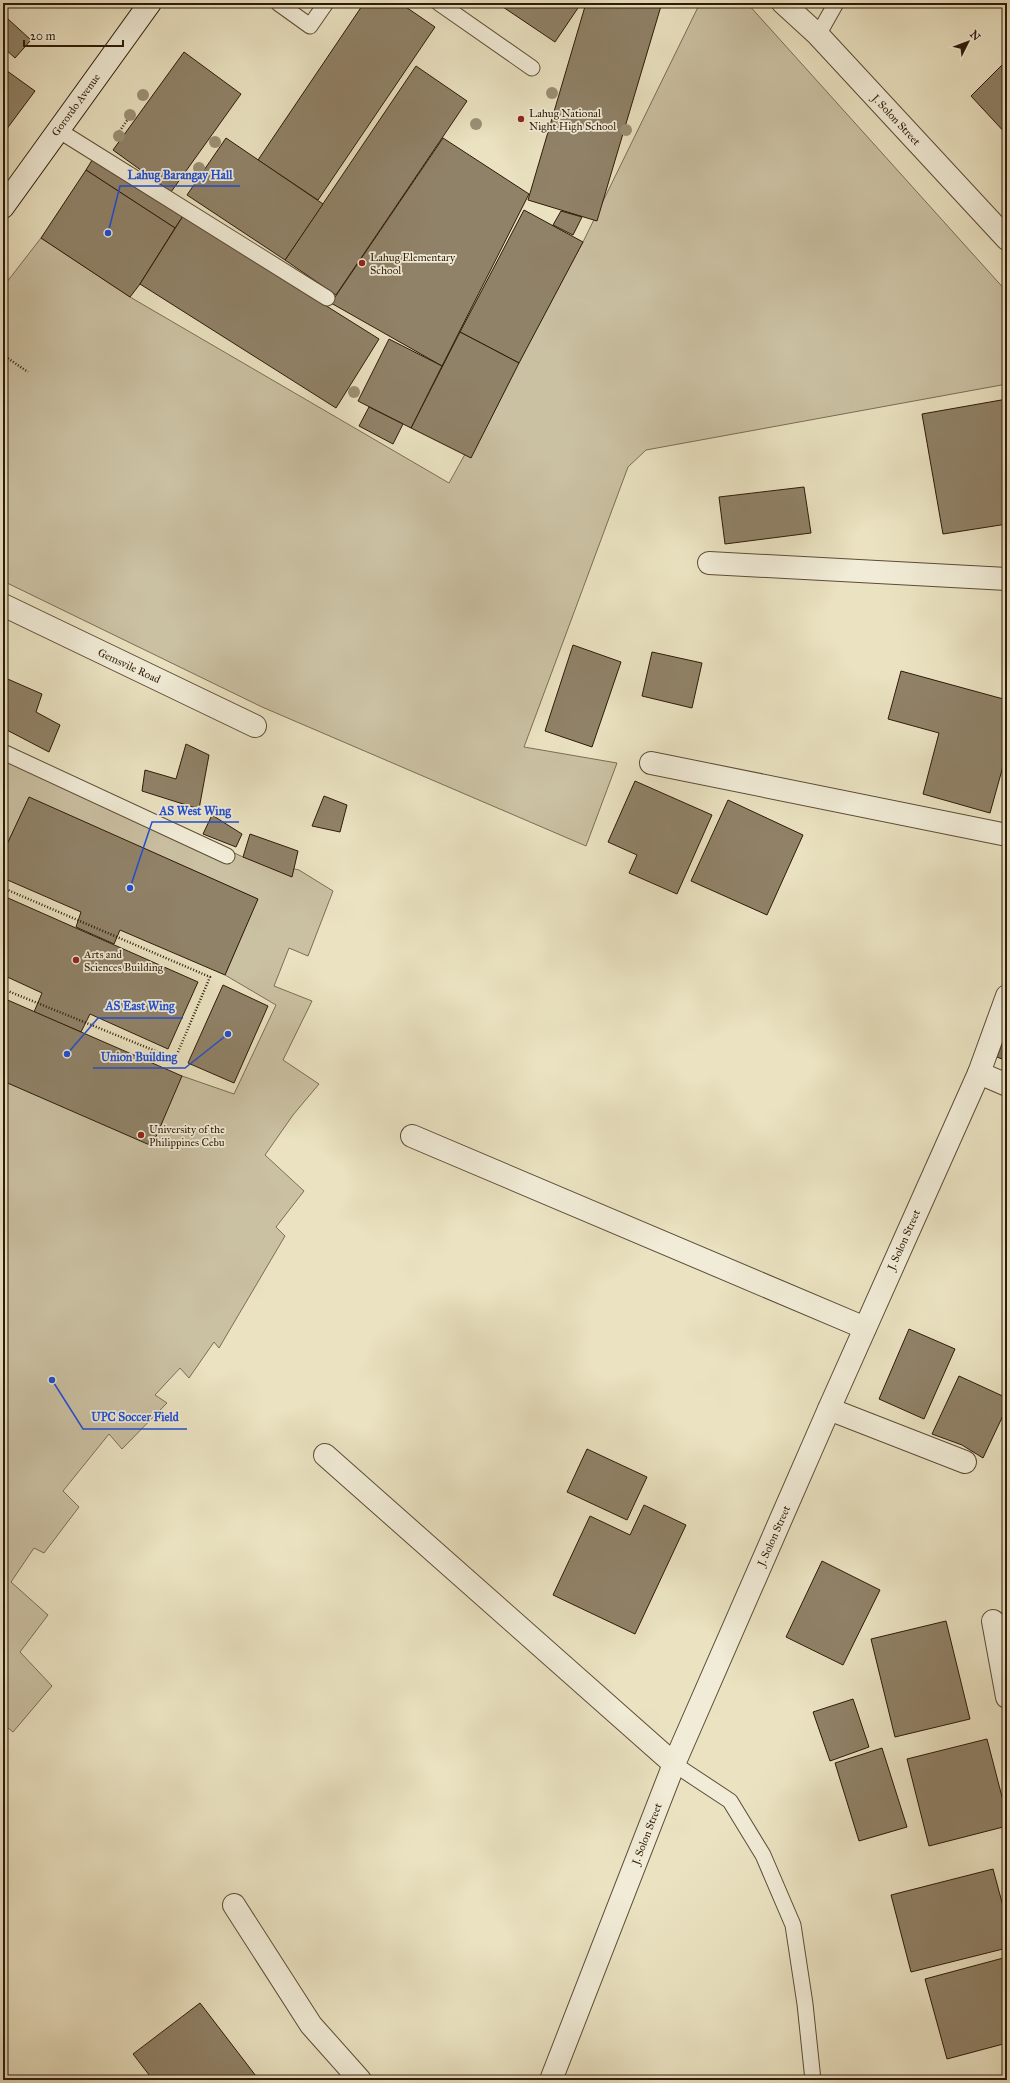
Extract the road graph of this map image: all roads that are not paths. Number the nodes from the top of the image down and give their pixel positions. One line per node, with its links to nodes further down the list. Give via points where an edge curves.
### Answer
1 (150, 3): 9 (street, Gorordo Avenue)
2 (278, 3): 3 (lane, via 310,26)
3 (326, 3)
4 (439, 3): 8 (lane)
5 (784, 3): 7 (street, J. Solon Street)
6 (836, 3): 7 (lane)
7 (818, 36): 11 (street, J. Solon Street)
8 (532, 68)
9 (58, 130): 10 (street, Gorordo Avenue); 12 (lane)
10 (3, 207)
11 (1007, 239)
12 (327, 298)
13 (710, 563): 14 (street)
14 (1007, 579)
15 (3, 605): 16 (street, Gemsvile Road)
16 (255, 726)
17 (3, 752): 20 (lane)
18 (651, 763): 19 (street)
19 (1007, 835)
20 (227, 856)
21 (1007, 996): 22 (street, J. Solon Street)
22 (979, 1073): 23 (street); 25 (street, J. Solon Street)
23 (1007, 1085)
24 (412, 1136): 25 (street)
25 (865, 1328): 26 (street, J. Solon Street)
26 (829, 1409): 28 (street); 31 (street, J. Solon Street)
27 (325, 1455): 31 (street)
28 (965, 1462)
29 (993, 1621): 30 (street)
30 (1007, 1697)
31 (674, 1764): 34 (street, J. Solon Street); 35 (lane, via 730,1801 763,1855 793,1925)
32 (234, 1905): 33 (street, via 311,2025)
33 (360, 2080)
34 (551, 2080)
35 (813, 2080)

